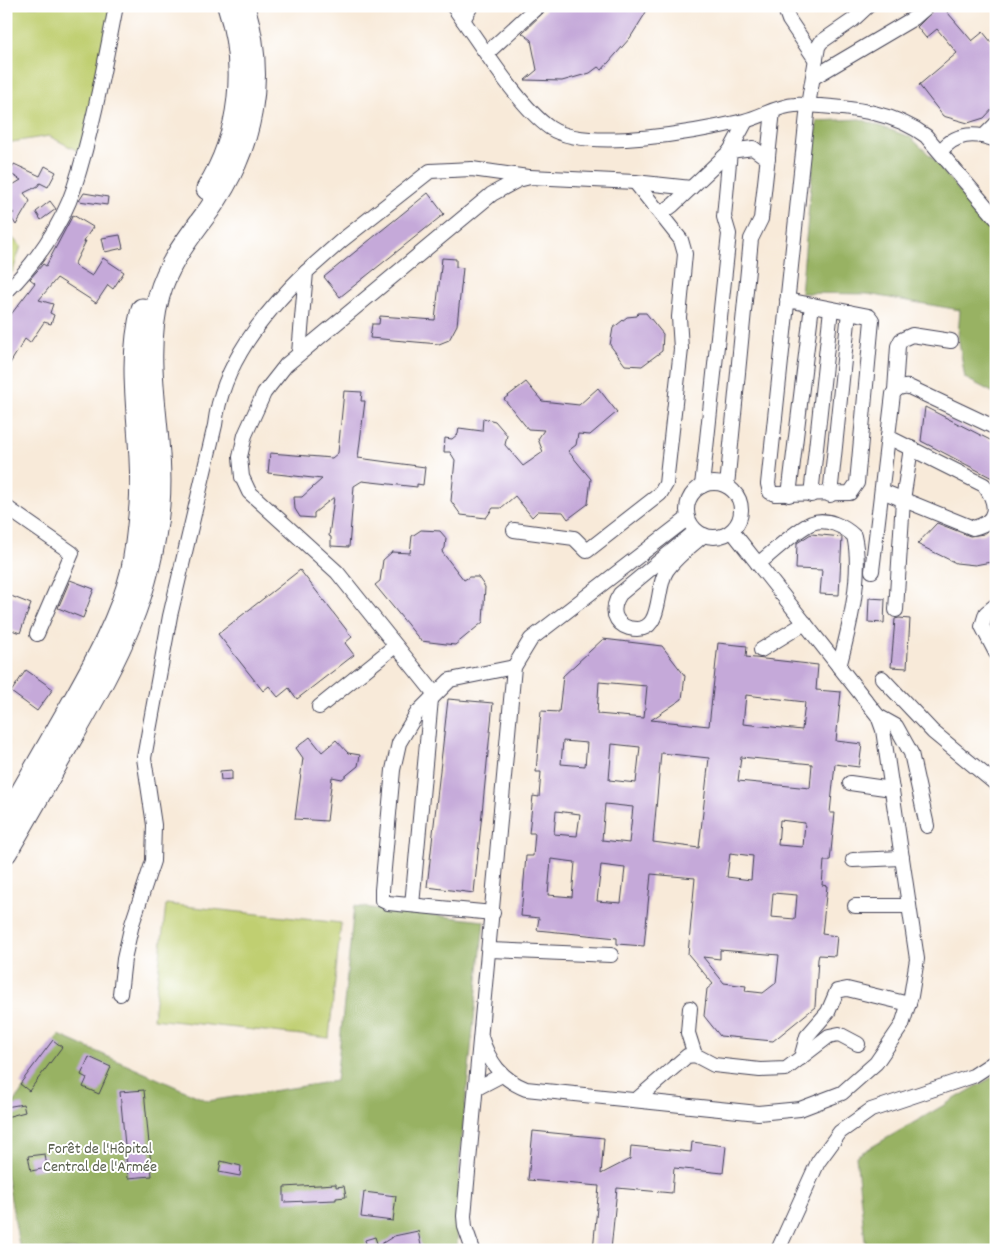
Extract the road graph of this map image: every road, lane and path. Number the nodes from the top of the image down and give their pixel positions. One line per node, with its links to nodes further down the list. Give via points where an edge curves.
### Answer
1 (116, 6): 32 (street, via 103,74 74,189 52,233 32,263)
2 (228, 6): 75 (highway, via 239,66 230,138 210,184 154,268 136,336 134,371 141,477 131,572 116,618 99,655)
3 (244, 6): 77 (highway, via 255,68 249,127 237,164 178,252 164,280 153,324 150,371 158,428 160,477 157,527 145,585 132,625 114,663)
4 (454, 6): 10 (street)
5 (471, 6): 10 (street)
6 (538, 6): 11 (street)
7 (784, 6): 12 (street)
8 (868, 6): 12 (street, via 821,42)
9 (928, 6): 13 (street, via 914,18)
10 (463, 20): 11 (street)
11 (487, 53): 16 (street, via 538,118 551,129 570,135 592,140 618,140)
12 (816, 60): 13 (street)
13 (814, 77): 14 (street)
14 (808, 105): 15 (street, via 795,104); 20 (street, via 876,112 912,126); 33 (street)
15 (773, 111): 16 (street); 21 (street)
16 (746, 121): 19 (street)
17 (996, 124): 18 (street)
18 (990, 138): 20 (street, via 957,137)
19 (730, 151): 21 (street, via 752,148); 25 (street); 29 (street, via 724,217)
20 (941, 151): 28 (street)
21 (768, 159): 30 (street, via 762,219)
22 (486, 170): 23 (street); 26 (street); 31 (street, via 430,171)
23 (530, 177): 24 (street); 26 (street)
24 (635, 182): 25 (street); 27 (street)
25 (691, 188): 27 (street)
26 (492, 194): 38 (street)
27 (662, 213): 52 (street, via 682,240 685,254 679,317 681,348 666,484 660,494 587,552 574,538)
28 (996, 218)
29 (729, 234): 30 (street); 43 (street)
30 (753, 234): 44 (street)
31 (306, 272): 38 (street); 86 (street, via 276,301 241,352 217,407 170,616 144,758 154,824 153,861 132,924)
32 (6, 292)
33 (787, 300): 34 (street); 46 (street, via 768,484 773,493)
34 (812, 305): 35 (street); 46 (street)
35 (831, 309): 36 (street); 47 (street)
36 (849, 312): 48 (street); 48 (street, via 869,316 873,322 857,483 850,494)
37 (951, 341): 39 (street, via 912,335 900,340)
38 (299, 353): 63 (street, via 264,393 245,435 240,457 242,477 249,492 337,572)
39 (896, 390): 40 (street, via 909,387); 41 (street)
40 (996, 428)
41 (888, 437): 42 (street); 45 (street)
42 (911, 448): 49 (street); 49 (street, via 984,485 992,495 992,519 974,528)
43 (702, 486): 44 (street, via 712,483); 51 (street, via 687,505)
44 (727, 486): 53 (street, via 735,493 741,508 740,518)
45 (882, 491): 49 (street); 56 (street)
46 (788, 495): 47 (street)
47 (811, 495): 48 (street)
48 (830, 495)
49 (903, 500): 60 (street)
50 (6, 507): 62 (street, via 72,553)
51 (688, 518): 54 (street); 67 (street, via 531,638)
52 (514, 530)
53 (732, 531): 54 (street, via 722,536); 55 (street)
54 (700, 533): 57 (street); 58 (street)
55 (758, 564): 61 (street); 66 (street, via 811,523 835,523 854,536 852,621)
56 (872, 571)
57 (644, 574): 58 (street, via 651,574); 58 (street, via 615,602 614,613 625,627 636,630 652,622 657,613)
58 (660, 581)
59 (996, 605): 65 (street, via 986,612 982,626)
60 (896, 610)
61 (805, 624): 64 (street); 66 (street)
62 (37, 634)
63 (395, 646): 69 (street); 70 (street)
64 (761, 650)
65 (996, 652)
66 (840, 666): 71 (street)
67 (514, 667): 69 (street, via 450,680); 83 (street)
68 (882, 678): 73 (street, via 933,732)
69 (432, 696): 80 (street); 80 (street, via 399,744 393,770 382,900)
70 (319, 707)
71 (878, 716): 74 (street); 76 (street, via 896,726 911,753)
72 (850, 783): 74 (street)
73 (996, 784)
74 (892, 789): 78 (street)
75 (6, 819)
76 (927, 826)
77 (6, 853)
78 (902, 858): 79 (street); 82 (street)
79 (853, 860)
80 (412, 905): 83 (street)
81 (855, 906): 82 (street)
82 (909, 906): 87 (street, via 917,959)
83 (493, 912): 84 (street)
84 (489, 950): 85 (street); 89 (street)
85 (611, 955)
86 (120, 994)
87 (909, 1004): 92 (street, via 847,989 836,991 828,1012 807,1036); 96 (street, via 902,1025 876,1063 842,1092 800,1109 758,1112)
88 (690, 1008): 91 (street, via 688,1033)
89 (481, 1037): 94 (street, via 486,1052); 95 (street)
90 (858, 1044): 92 (street, via 839,1034 829,1036)
91 (694, 1055): 92 (street, via 714,1065 760,1070 786,1069); 96 (street, via 687,1056)
92 (802, 1058)
93 (996, 1061): 98 (street, via 973,1076 871,1110 845,1128 824,1151)
94 (502, 1075): 95 (street); 96 (street, via 511,1083 526,1088)
95 (477, 1088): 97 (street, via 464,1216)
96 (636, 1100)
97 (474, 1250)
98 (778, 1250)

